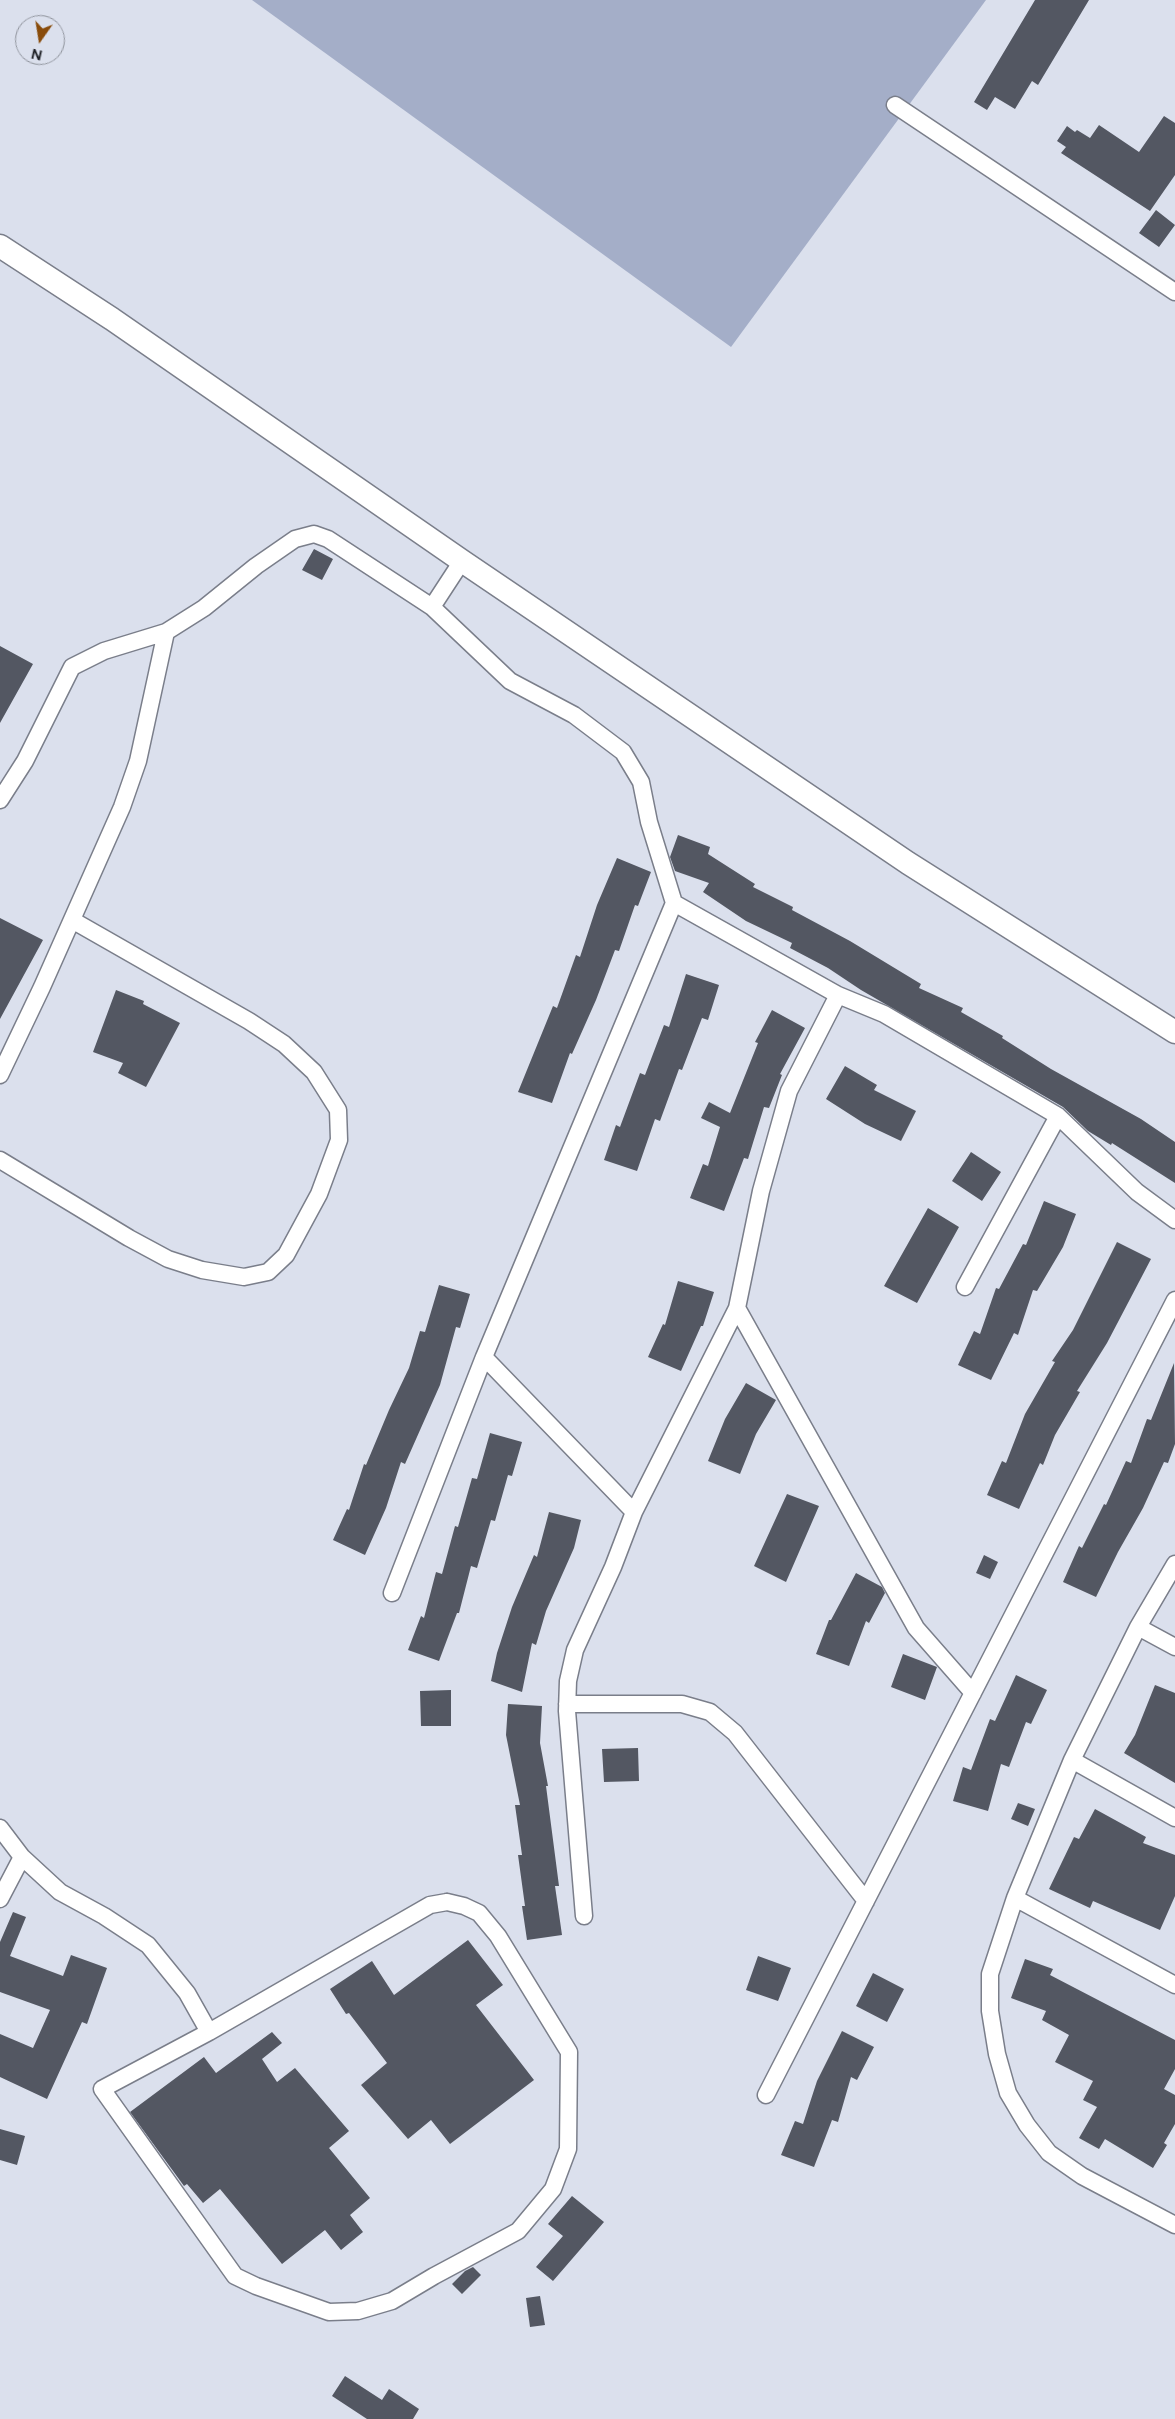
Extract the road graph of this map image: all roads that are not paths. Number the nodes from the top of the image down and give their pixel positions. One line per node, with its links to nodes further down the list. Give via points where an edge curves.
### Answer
1 (895, 105): 3 (street)
2 (0, 246): 4 (main road, via 112,319)
3 (1175, 292)
4 (462, 561): 5 (street); 11 (main road, via 908,863)
5 (432, 607): 6 (street, via 328,539 314,534 295,539 204,608); 8 (street, via 510,681 574,715 623,752 641,782)
6 (166, 632): 7 (street, via 104,651 72,667 25,761); 9 (street, via 138,761 122,807)
7 (0, 800)
8 (674, 903): 10 (street); 19 (street)
9 (72, 920): 12 (street); 14 (street, via 284,1044 314,1072 338,1110 339,1140 319,1194 286,1254 268,1272 244,1277 202,1270 168,1259)
10 (838, 995): 13 (street, via 884,1014); 18 (street, via 789,1091 761,1191)
11 (1175, 1032)
12 (0, 1075)
13 (1058, 1116): 15 (street, via 1137,1192); 16 (street)
14 (0, 1160)
15 (1175, 1220)
16 (964, 1287)
17 (1175, 1300): 25 (street)
18 (738, 1308): 20 (street); 25 (street, via 916,1628)
19 (484, 1358): 20 (street); 22 (street)
20 (634, 1512): 26 (street, via 613,1567 574,1650)
21 (1175, 1564): 23 (street)
22 (392, 1593)
23 (1138, 1627): 24 (street); 27 (street)
24 (1175, 1647)
25 (973, 1693): 33 (street)
26 (567, 1704): 33 (street, via 682,1704 710,1712 735,1733); 34 (street)
27 (1072, 1760): 28 (street); 31 (street)
28 (1175, 1818)
29 (0, 1828): 30 (street)
30 (22, 1857): 32 (street); 36 (street, via 60,1892 148,1945 186,1994)
31 (1016, 1898): 35 (street); 38 (street, via 990,1974 990,2011 1008,2093 1027,2125 1050,2153 1082,2176)
32 (0, 1899)
33 (866, 1901): 37 (street)
34 (584, 1916)
35 (1175, 1985)
36 (209, 2032): 36 (street, via 102,2089 235,2276 256,2286 329,2312 358,2311 392,2301 518,2231 553,2189 568,2150 569,2052 498,1936 479,1913 464,1906 447,1902 430,1905)
37 (766, 2095)
38 (1175, 2224)

